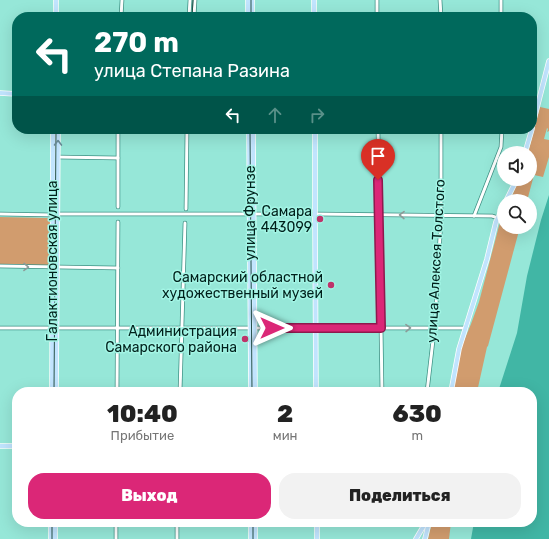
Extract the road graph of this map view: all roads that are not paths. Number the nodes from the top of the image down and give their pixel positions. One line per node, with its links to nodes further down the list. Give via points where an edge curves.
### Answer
1 (56, 0): 11 (main road)
2 (122, 0): 12 (street)
3 (190, 0): 13 (street)
4 (195, 0): 14 (street)
5 (248, 0): 15 (main road)
6 (252, 0): 16 (main road)
7 (314, 0): 17 (main road)
8 (377, 0): 18 (street)
9 (440, 0): 19 (street)
10 (501, 0): 20 (street)
11 (56, 12)
12 (121, 12)
13 (189, 12)
14 (194, 12)
15 (248, 12)
16 (252, 12)
17 (314, 12)
18 (377, 12)
19 (441, 12)
20 (501, 12)
21 (549, 61): 25 (main road)
22 (0, 94): 23 (main road)
23 (12, 94)
24 (537, 100): 25 (street)
25 (540, 100): 26 (main road)
26 (537, 110)
27 (53, 134): 39 (main road, Галактионовская улица)
28 (58, 134): 40 (main road, Галактионовская улица, one-way to 28)
29 (118, 134): 41 (street)
30 (187, 134): 43 (street)
31 (249, 134): 46 (main road, улица Фрунзе)
32 (253, 134): 46 (main road, улица Фрунзе)
33 (315, 134): 47 (main road)
34 (378, 134): 49 (street)
35 (441, 134): 50 (street, улица Алексея Толстого)
36 (502, 134): 51 (street, via 501,147)
37 (530, 134): 38 (main road)
38 (527, 146)
39 (53, 157): 40 (street); 48 (main road, Галактионовская улица)
40 (58, 157): 41 (street); 45 (main road, Галактионовская улица)
41 (118, 158): 42 (street)
42 (118, 207)
43 (186, 209)
44 (0, 214): 48 (street)
45 (59, 214): 46 (street); 48 (street); 57 (main road, Галактионовская улица)
46 (252, 214): 47 (street); 64 (main road, улица Фрунзе)
47 (313, 214): 49 (street); 65 (main road)
48 (52, 215): 57 (main road, Галактионовская улица)
49 (378, 215): 50 (street, one-way to 49); 66 (street)
50 (441, 216): 51 (street); 59 (street, улица Алексея Толстого)
51 (474, 216): 52 (street)
52 (497, 218)
53 (497, 221): 67 (main road)
54 (118, 222): 58 (street)
55 (185, 223): 63 (street)
56 (0, 266): 57 (street, one-way to 57)
57 (55, 267): 58 (street); 61 (main road, Галактионовская улица)
58 (118, 268): 62 (street)
59 (435, 327): 66 (street, one-way to 59); 67 (street); 76 (street, улица Алексея Толстого)
60 (0, 328): 61 (street)
61 (55, 328): 62 (street); 68 (main road, Галактионовская улица); 69 (main road, Галактионовская улица)
62 (118, 328): 63 (street); 70 (street)
63 (182, 328): 64 (street); 71 (street)
64 (252, 328): 65 (street); 72 (main road, улица Фрунзе); 73 (main road, улица Фрунзе)
65 (315, 328): 66 (street); 74 (main road)
66 (381, 328): 75 (street)
67 (466, 328): 77 (main road, via 456,358)
68 (52, 387)
69 (56, 387)
70 (117, 387)
71 (180, 387)
72 (251, 387)
73 (255, 387)
74 (316, 387)
75 (382, 387)
76 (428, 387)
77 (452, 387)
78 (0, 446): 79 (main road)
79 (12, 446)
80 (51, 527): 89 (main road)
81 (55, 527): 90 (main road)
82 (116, 527): 91 (street)
83 (177, 527): 92 (street)
84 (251, 527): 93 (main road)
85 (255, 527): 94 (main road)
86 (317, 527): 95 (main road)
87 (423, 527): 96 (main road)
88 (428, 527): 97 (main road)
89 (51, 539)
90 (55, 539)
91 (116, 539)
92 (177, 539)
93 (251, 539)
94 (255, 539)
95 (317, 539)
96 (416, 539)
97 (425, 539)

